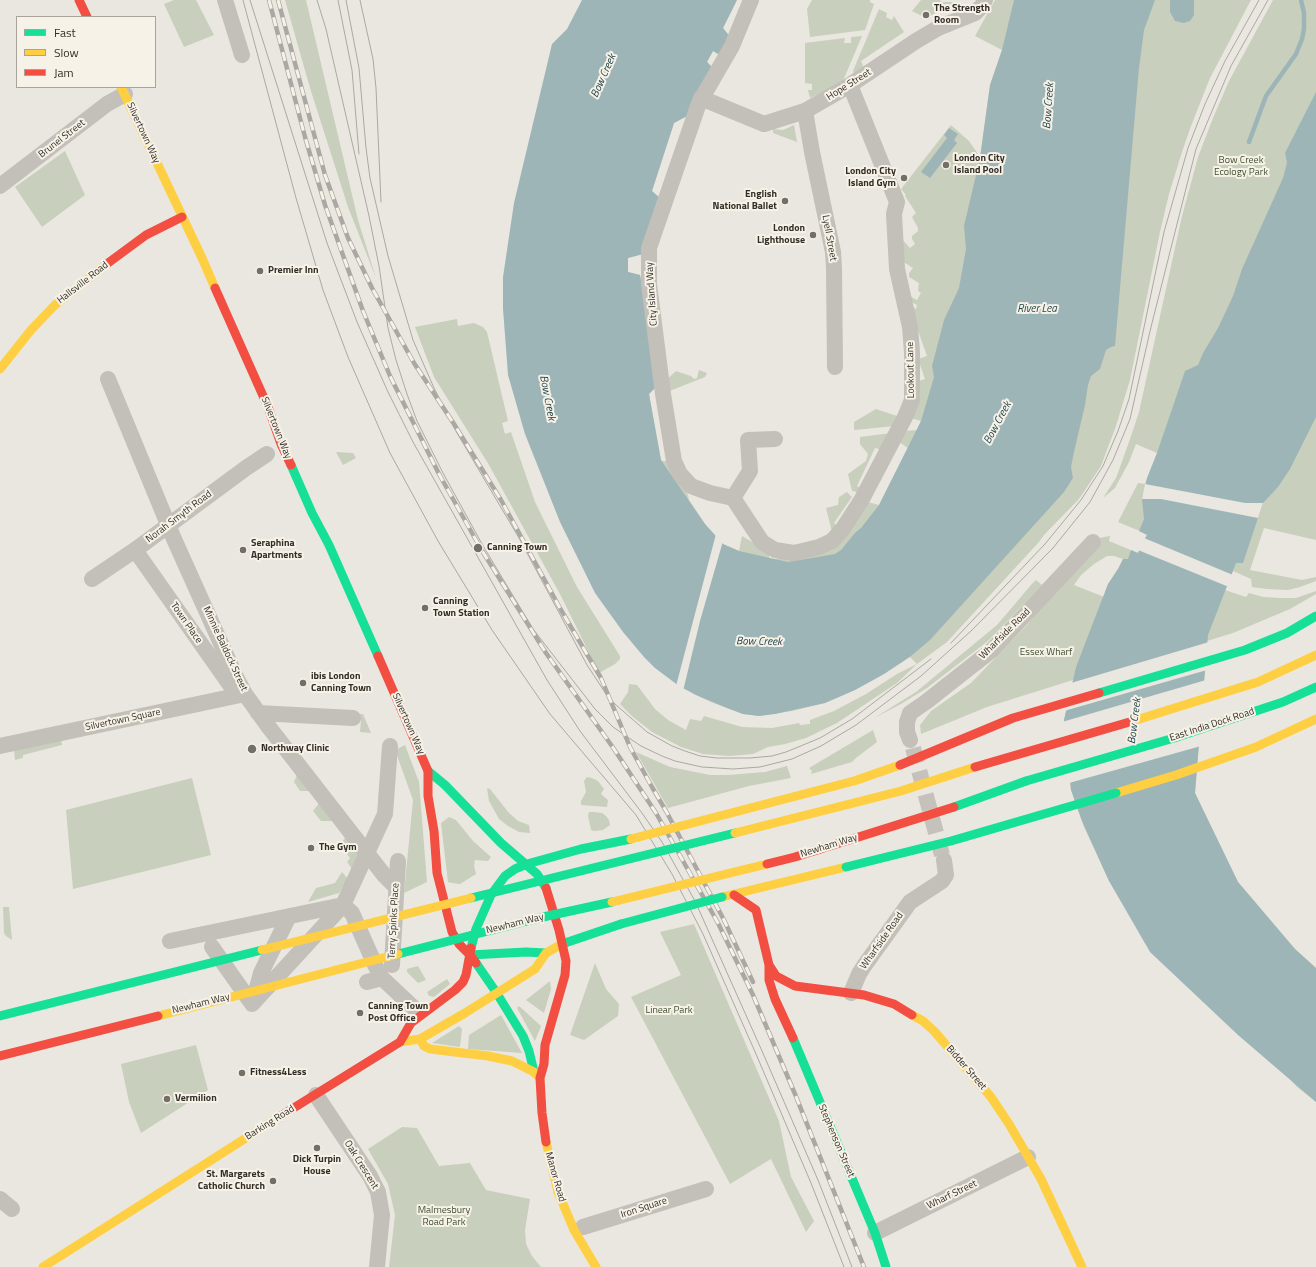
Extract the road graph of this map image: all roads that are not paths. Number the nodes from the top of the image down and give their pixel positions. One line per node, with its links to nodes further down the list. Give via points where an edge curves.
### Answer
1 (79, 0): 5 (main road)
2 (225, 0): 6 (street)
3 (751, 0): 9 (street, City Island Way, via 732,46)
4 (985, 0): 7 (street, Hope Street, via 974,13 938,28)
5 (87, 16)
6 (242, 55)
7 (850, 85): 10 (street, Hope Street); 18 (street, Lookout Lane, via 897,202 894,214 897,261 910,333 912,400 903,423 862,499 842,530 832,540 819,547 794,553 775,550 762,542)
8 (123, 91): 11 (street, Brunel Street); 12 (main road, Silvertown Way)
9 (701, 98): 10 (street, Hope Street, via 764,124); 18 (street, City Island Way, via 649,248 649,284 674,461 680,474 691,486)
10 (805, 111): 13 (street, Lyell Street, via 833,252)
11 (0, 186)
12 (182, 217): 14 (main road, Hallsville Road, via 146,235 55,305); 36 (main road, Silvertown Way)
13 (835, 367)
14 (0, 369)
15 (108, 379): 19 (street, Minnie Baldock Street)
16 (775, 439): 18 (street, via 748,440 750,471)
17 (267, 454): 19 (street, Norah Smyth Road)
18 (733, 498)
19 (169, 525): 21 (street, Norah Smyth Road); 28 (street, Minnie Baldock Street)
20 (1093, 542): 32 (street, Wharfside Road, via 992,650 910,714 907,732)
21 (135, 550): 22 (street, Norah Smyth Road); 28 (street, Town Place)
22 (92, 579)
23 (1316, 616): 44 (main road, Barking Road, bridge, via 1287,633 1245,650 1013,718 854,781 631,840 581,848)
24 (1316, 651): 26 (main road)
25 (1316, 655): 26 (main road)
26 (1305, 660): 39 (main road, bridge, via 1258,682)
27 (1316, 687): 35 (main road, East India Dock Road, via 1283,702)
28 (242, 695): 29 (street, Minnie Baldock Street); 33 (street, Silvertown Square)
29 (258, 713): 30 (street); 41 (street, Minnie Baldock Street)
30 (353, 718)
31 (1316, 719): 45 (main road, bridge, via 1256,747 1161,780 951,841)
32 (910, 740)
33 (0, 746)
34 (390, 746): 41 (street, via 385,814)
35 (1106, 758): 37 (main road, Newham Way)
36 (428, 771): 44 (main road, Silvertown Way, via 501,843); 72 (main road, Silvertown Way, via 428,796 437,873 452,932)
37 (1026, 781): 38 (main road, Newham Way, bridge); 91 (main road, Newham Way, bridge, via 975,800 794,857 543,917)
38 (972, 790)
39 (901, 791): 40 (main road, bridge); 87 (main road, bridge)
40 (855, 812)
41 (366, 853): 46 (street, Minnie Baldock Street); 52 (street)
42 (944, 860): 83 (street, Wharfside Road, via 946,875 942,881 910,902 869,959)
43 (398, 861): 46 (street, Terry Spinks Place)
44 (527, 864): 67 (main road, Silvertown Way, via 546,887); 72 (main road, Barking Road, via 505,876 491,894 471,943)
45 (771, 885): 49 (main road); 53 (main road)
46 (396, 887): 78 (street, Terry Spinks Place, via 392,964)
47 (557, 891): 48 (main road)
48 (542, 894)
49 (734, 895): 53 (main road); 67 (main road, bridge, via 621,924)
50 (559, 900): 51 (main road, Newham Way)
51 (543, 904)
52 (343, 905): 56 (street); 78 (street, via 352,913); 84 (street)
53 (760, 905): 73 (main road, Stephenson Street)
54 (495, 906): 55 (main road)
55 (472, 912)
56 (289, 916): 65 (street); 76 (street)
57 (456, 916): 59 (main road)
58 (489, 918): 61 (main road, Newham Way)
59 (441, 920)
60 (402, 929): 62 (main road)
61 (442, 930)
62 (387, 933)
63 (371, 937): 66 (main road)
64 (403, 939): 69 (main road)
65 (170, 941)
66 (356, 941)
67 (562, 944): 71 (main road); 92 (main road, Manor Road, via 566,961 565,975 547,1037 544,1064)
68 (212, 947): 85 (street)
69 (357, 951)
70 (309, 953): 76 (main road)
71 (546, 953): 72 (main road); 82 (main road, via 535,969)
72 (470, 955): 82 (main road, Manor Road); 90 (main road, Barking Road, via 463,982 411,1023)
73 (768, 963): 81 (main road, Bidder Street, via 776,976); 88 (main road, Stephenson Street, via 772,990)
74 (303, 965): 80 (main road, Newham Way)
75 (240, 970): 77 (main road)
76 (258, 970): 84 (street); 85 (street)
77 (217, 976)
78 (382, 978): 79 (street); 86 (street)
79 (367, 982)
80 (225, 984)
81 (795, 986): 83 (main road, Bidder Street); 88 (street, Stephenson Street, via 785,999)
82 (496, 992): 89 (main road); 92 (main road, Manor Road, via 523,1036)
83 (851, 993): 94 (main road, Bidder Street, via 894,1004 923,1021 991,1097)
84 (267, 995): 85 (street)
85 (252, 1004)
86 (417, 1010)
87 (0, 1016)
88 (784, 1016): 99 (main road, Stephenson Street)
89 (420, 1039): 90 (main road); 92 (main road, via 424,1046 430,1048 512,1061)
90 (400, 1042): 93 (main road, Barking Road)
91 (0, 1056)
92 (537, 1075): 103 (main road, Manor Road, via 545,1136 556,1186 574,1230)
93 (316, 1095): 100 (main road, Barking Road, via 188,1174); 102 (street, Oak Crescent, via 378,1192 382,1215)
94 (1028, 1157): 99 (street, Wharf Street); 105 (main road, Bidder Street, via 1041,1178)
95 (706, 1189): 98 (street, Iron Square)
96 (0, 1199): 97 (street)
97 (12, 1209)
98 (583, 1227)
99 (875, 1233): 104 (main road, Stephenson Street)
100 (65, 1261): 101 (main road, Barking Road)
101 (43, 1267)
102 (377, 1267)
103 (596, 1267)
104 (886, 1267)
105 (1082, 1267)

